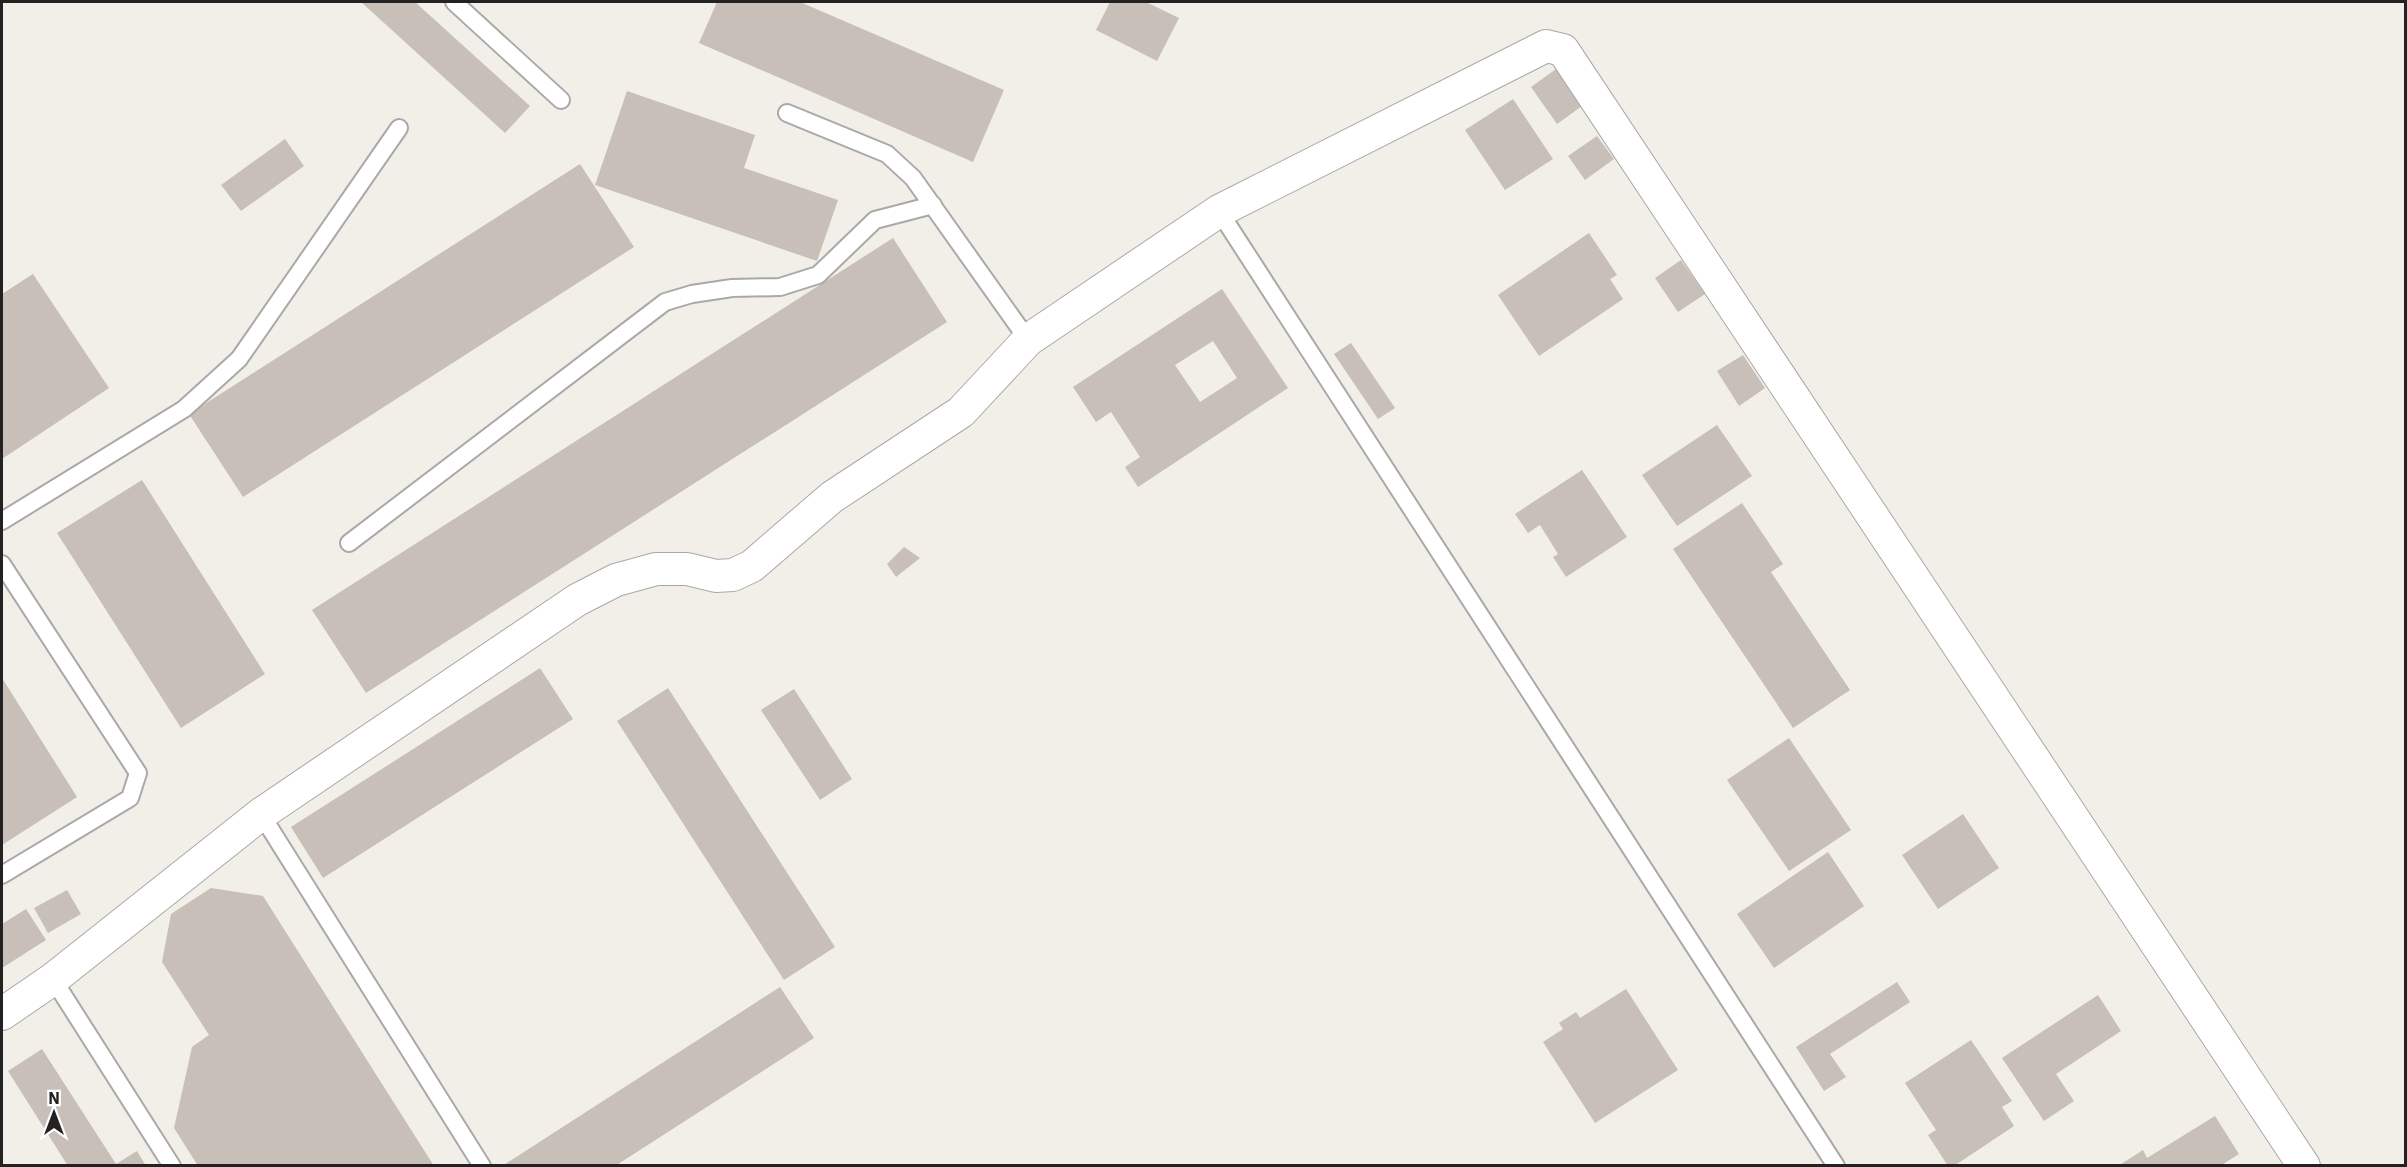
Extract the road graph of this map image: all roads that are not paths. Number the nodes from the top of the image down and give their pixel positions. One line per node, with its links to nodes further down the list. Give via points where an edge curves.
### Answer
1 (454, 2): 2 (lane)
2 (561, 100)
3 (787, 112): 5 (lane, via 887,154 913,178)
4 (399, 128): 8 (lane, via 239,359 184,409)
5 (933, 205): 7 (lane); 9 (lane, via 875,220 818,274 780,286 732,288 665,302)
6 (1219, 211): 7 (street); 17 (lane); 18 (street, via 1546,46 1563,51)
7 (1028, 340): 11 (street, via 961,412 832,497 752,566 716,576 687,569 656,569 616,580 577,600)
8 (2, 521)
9 (349, 543)
10 (2, 564): 12 (lane, via 138,773 130,798)
11 (261, 814): 13 (street); 16 (lane)
12 (2, 875)
13 (53, 979): 14 (street); 15 (lane)
14 (2, 1014)
15 (172, 1166)
16 (482, 1166)
17 (1836, 1166)
18 (2304, 1166)

